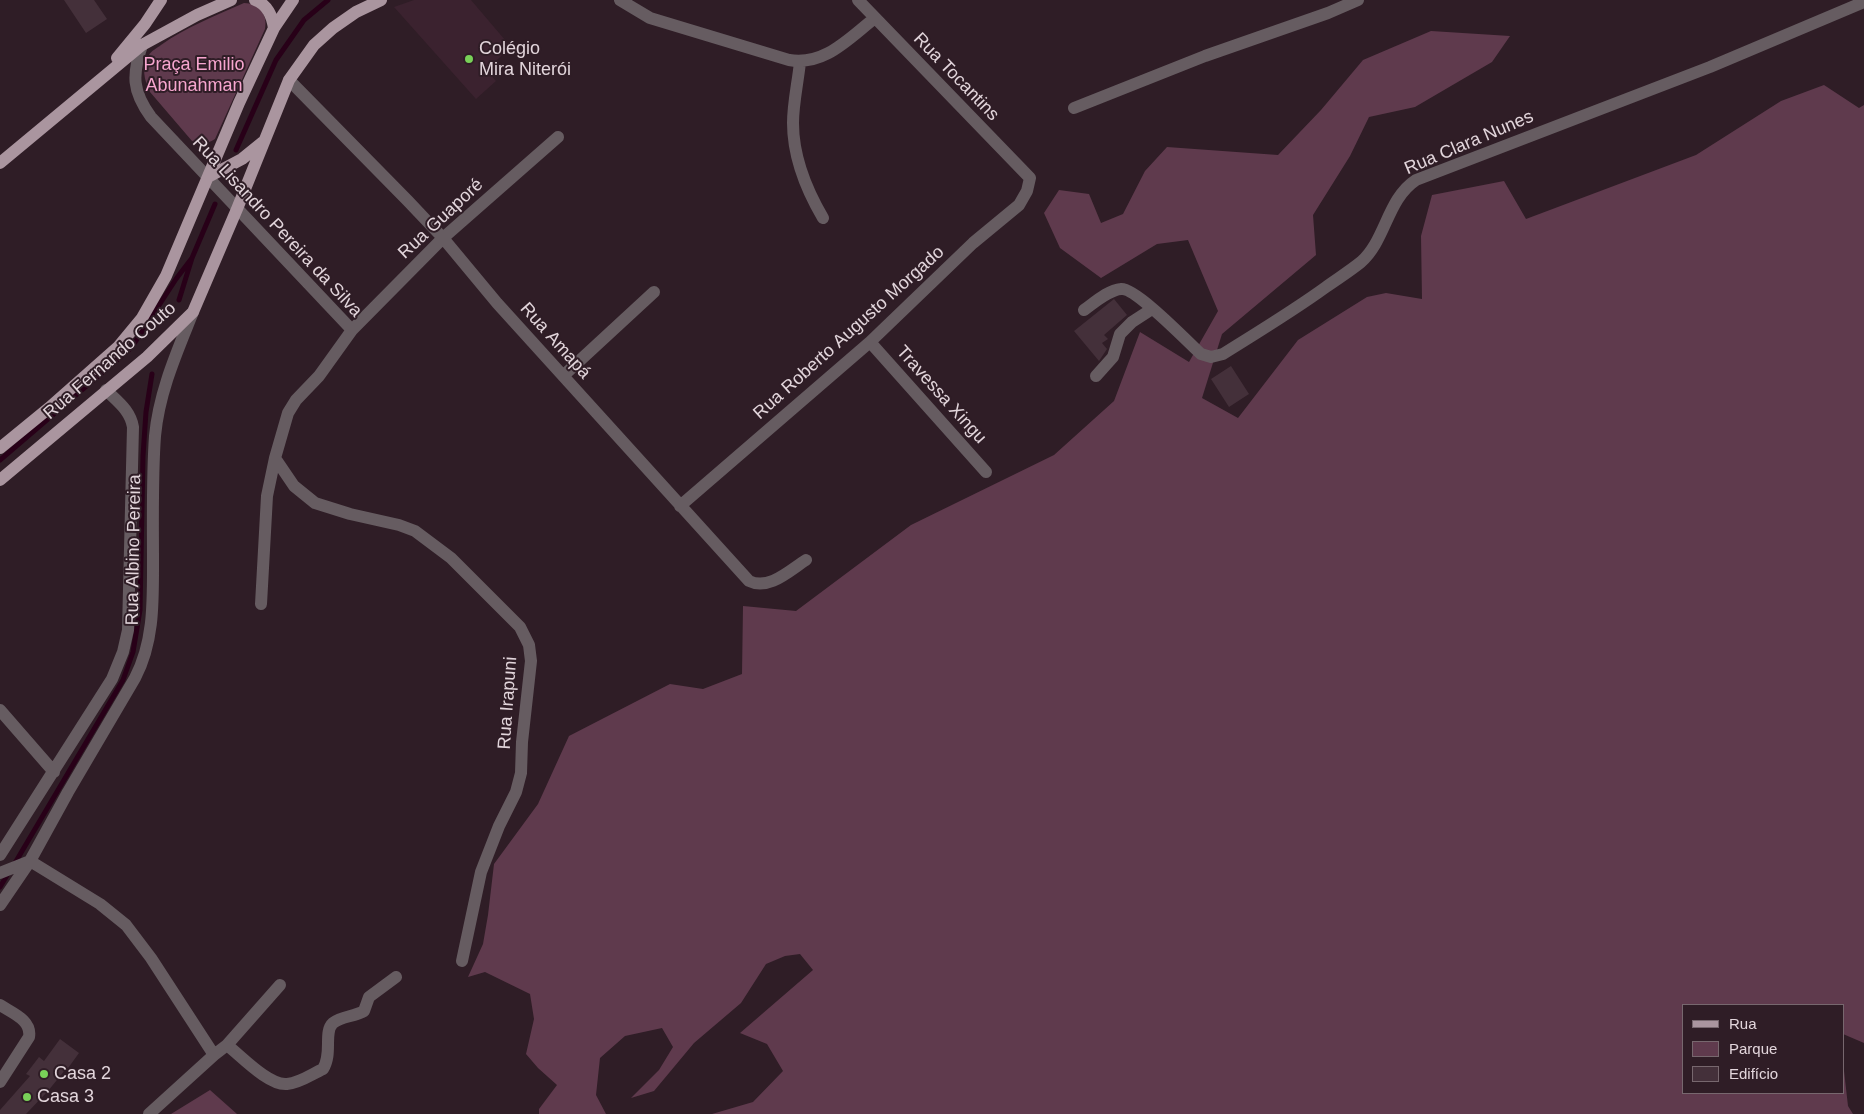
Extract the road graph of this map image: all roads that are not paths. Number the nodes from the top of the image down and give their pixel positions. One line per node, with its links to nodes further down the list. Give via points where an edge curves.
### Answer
1 (161, 0): 14 (main road)
2 (231, 0): 12 (main road)
3 (255, 0): 11 (main road, via 263,3 272,16)
4 (293, 0): 11 (main road)
5 (381, 0): 15 (main road, Rua Fernando Couto, via 356,12 326,33)
6 (620, 0): 13 (street, via 650,18)
7 (858, 0): 10 (street, Rua Tocantins)
8 (1358, 0): 16 (street)
9 (1864, 2): 26 (street, Rua Clara Nunes, via 1701,70 1416,180 1400,195 1373,248 1361,262 1292,311 1222,354 1211,357 1201,354)
10 (875, 18): 13 (street, via 830,53 819,59); 21 (street, Rua Tocantins)
11 (274, 28): 20 (main road)
12 (142, 45): 14 (main road); 20 (street, Rua Lisandro Pereira da Silva, via 135,67 141,103)
13 (800, 62): 23 (street, via 793,124 797,152 810,195)
14 (99, 79): 19 (main road)
15 (289, 80): 18 (main road, Rua Fernando Couto); 24 (street, Rua Amapá)
16 (1074, 108)
17 (558, 137): 24 (street, Rua Guaporé)
18 (264, 141): 20 (main road, via 242,159); 22 (main road, Rua Fernando Couto)
19 (0, 163)
20 (208, 177): 22 (street, Rua Lisandro Pereira da Silva); 34 (main road, Rua Fernando Couto, via 166,276 142,318 118,347)
21 (1030, 178): 30 (street, Rua Roberto Augusto Morgado, via 1019,205 973,243)
22 (237, 209): 28 (main road, Rua Fernando Couto); 29 (street, Rua Lisandro Pereira da Silva)
23 (824, 218)
24 (443, 238): 29 (street, Rua Guaporé); 31 (street, Rua Amapá)
25 (654, 292): 31 (street)
26 (1152, 309): 27 (street, Rua Clara Nunes, via 1129,290 1121,289); 32 (street, via 1120,334 1113,356)
27 (1084, 310)
28 (192, 312): 33 (main road, Rua Fernando Couto, via 147,357); 44 (street, Rua Albino Pereira, via 161,398 156,434 153,599 144,658)
29 (352, 330): 35 (street, Rua Lisandro Pereira da Silva, via 288,413)
30 (870, 342): 36 (street, Travessa Xingu); 38 (street, Rua Roberto Augusto Morgado)
31 (563, 376): 38 (street, Rua Amapá)
32 (1096, 376)
33 (106, 390): 37 (main road, Rua Fernando Couto); 42 (street, Rua Albino Pereira, via 127,410 133,427 128,630 112,678)
34 (0, 448)
35 (275, 458): 40 (street, Rua Lisandro Pereira da Silva, via 267,496); 47 (street, Rua Irapuni, via 294,486 315,503 415,531 451,558 520,627 529,645 531,661 521,773 481,872)
36 (986, 472)
37 (0, 480)
38 (680, 506): 39 (street, Rua Amapá, via 749,581 756,584 769,583)
39 (806, 560)
40 (261, 604)
41 (0, 710): 42 (street)
42 (54, 772): 43 (street, Rua Albino Pereira)
43 (0, 855)
44 (30, 860): 45 (street); 46 (street, Rua Albino Pereira); 52 (street, via 100,904 126,926 152,958)
45 (0, 873)
46 (0, 906)
47 (462, 961)
48 (396, 977): 51 (street, via 369,997 364,1011 330,1026 329,1055 323,1069 295,1082 281,1084 271,1080)
49 (280, 985): 51 (street)
50 (0, 1005): 53 (street, via 26,1022 30,1030)
51 (227, 1045): 52 (street)
52 (214, 1055): 54 (street)
53 (0, 1082)
54 (149, 1114)

